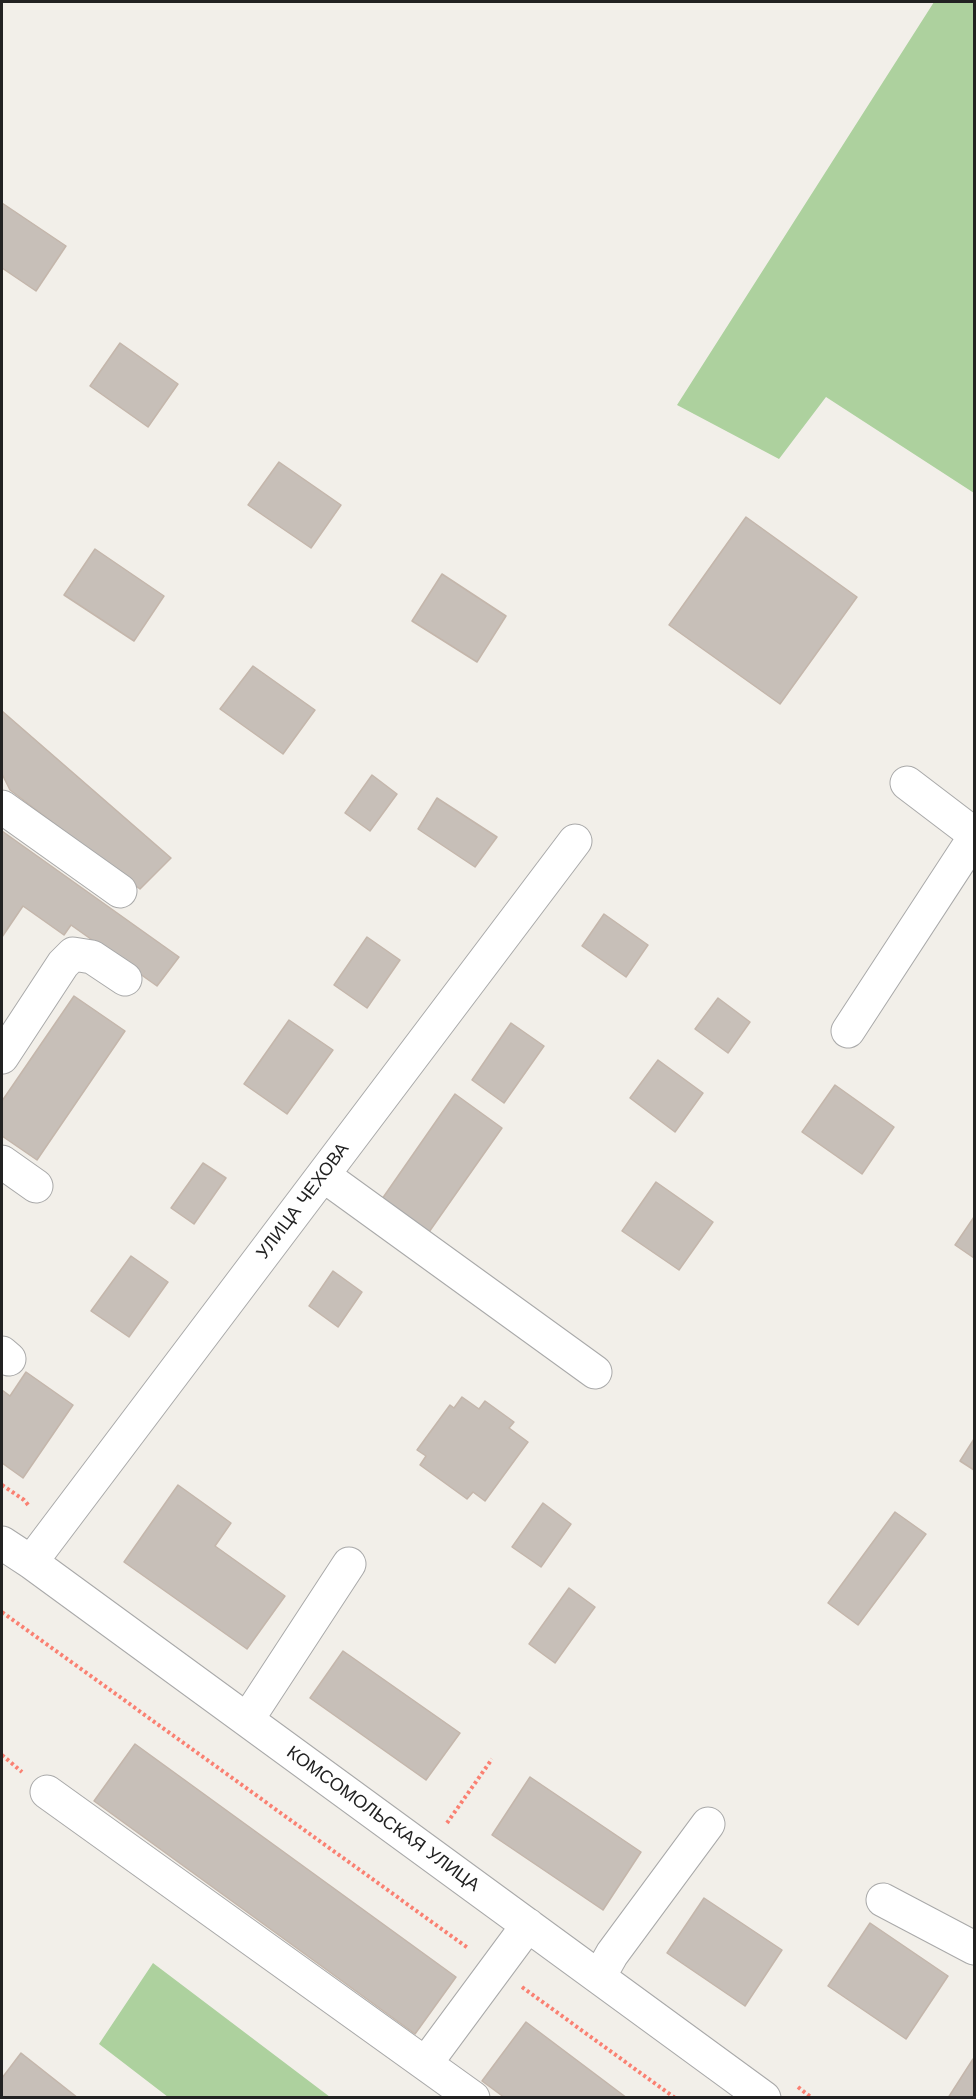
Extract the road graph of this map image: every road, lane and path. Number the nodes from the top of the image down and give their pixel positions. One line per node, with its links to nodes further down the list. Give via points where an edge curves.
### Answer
1 (907, 783): 3 (street)
2 (2, 807): 5 (street)
3 (975, 836): 7 (street)
4 (575, 841): 10 (street, УЛИЦА ЧЕХОВА)
5 (120, 891)
6 (125, 980): 8 (street, via 92,957 73,954)
7 (848, 1031)
8 (2, 1057)
9 (2, 1162): 11 (street)
10 (323, 1175): 12 (street); 14 (street, УЛИЦА ЧЕХОВА)
11 (36, 1186)
12 (595, 1372)
13 (2, 1543): 14 (street, КОМСОМОЛЬСКАЯ УЛИЦА)
14 (31, 1562): 17 (street, КОМСОМОЛЬСКАЯ УЛИЦА)
15 (349, 1564): 17 (street)
16 (2, 1612): 25 (path)
17 (246, 1720): 23 (street, КОМСОМОЛЬСКАЯ УЛИЦА)
18 (492, 1759): 21 (path)
19 (47, 1792): 27 (street)
20 (708, 1824): 26 (street)
21 (442, 1831)
22 (883, 1900): 24 (street)
23 (528, 1925): 25 (street); 26 (street, КОМСОМОЛЬСКАЯ УЛИЦА)
24 (975, 1948)
25 (496, 1968): 27 (street); 29 (path)
26 (599, 1977): 30 (street, КОМСОМОЛЬСКАЯ УЛИЦА)
27 (426, 2064): 28 (street)
28 (473, 2097)
29 (675, 2097)
30 (764, 2097)

